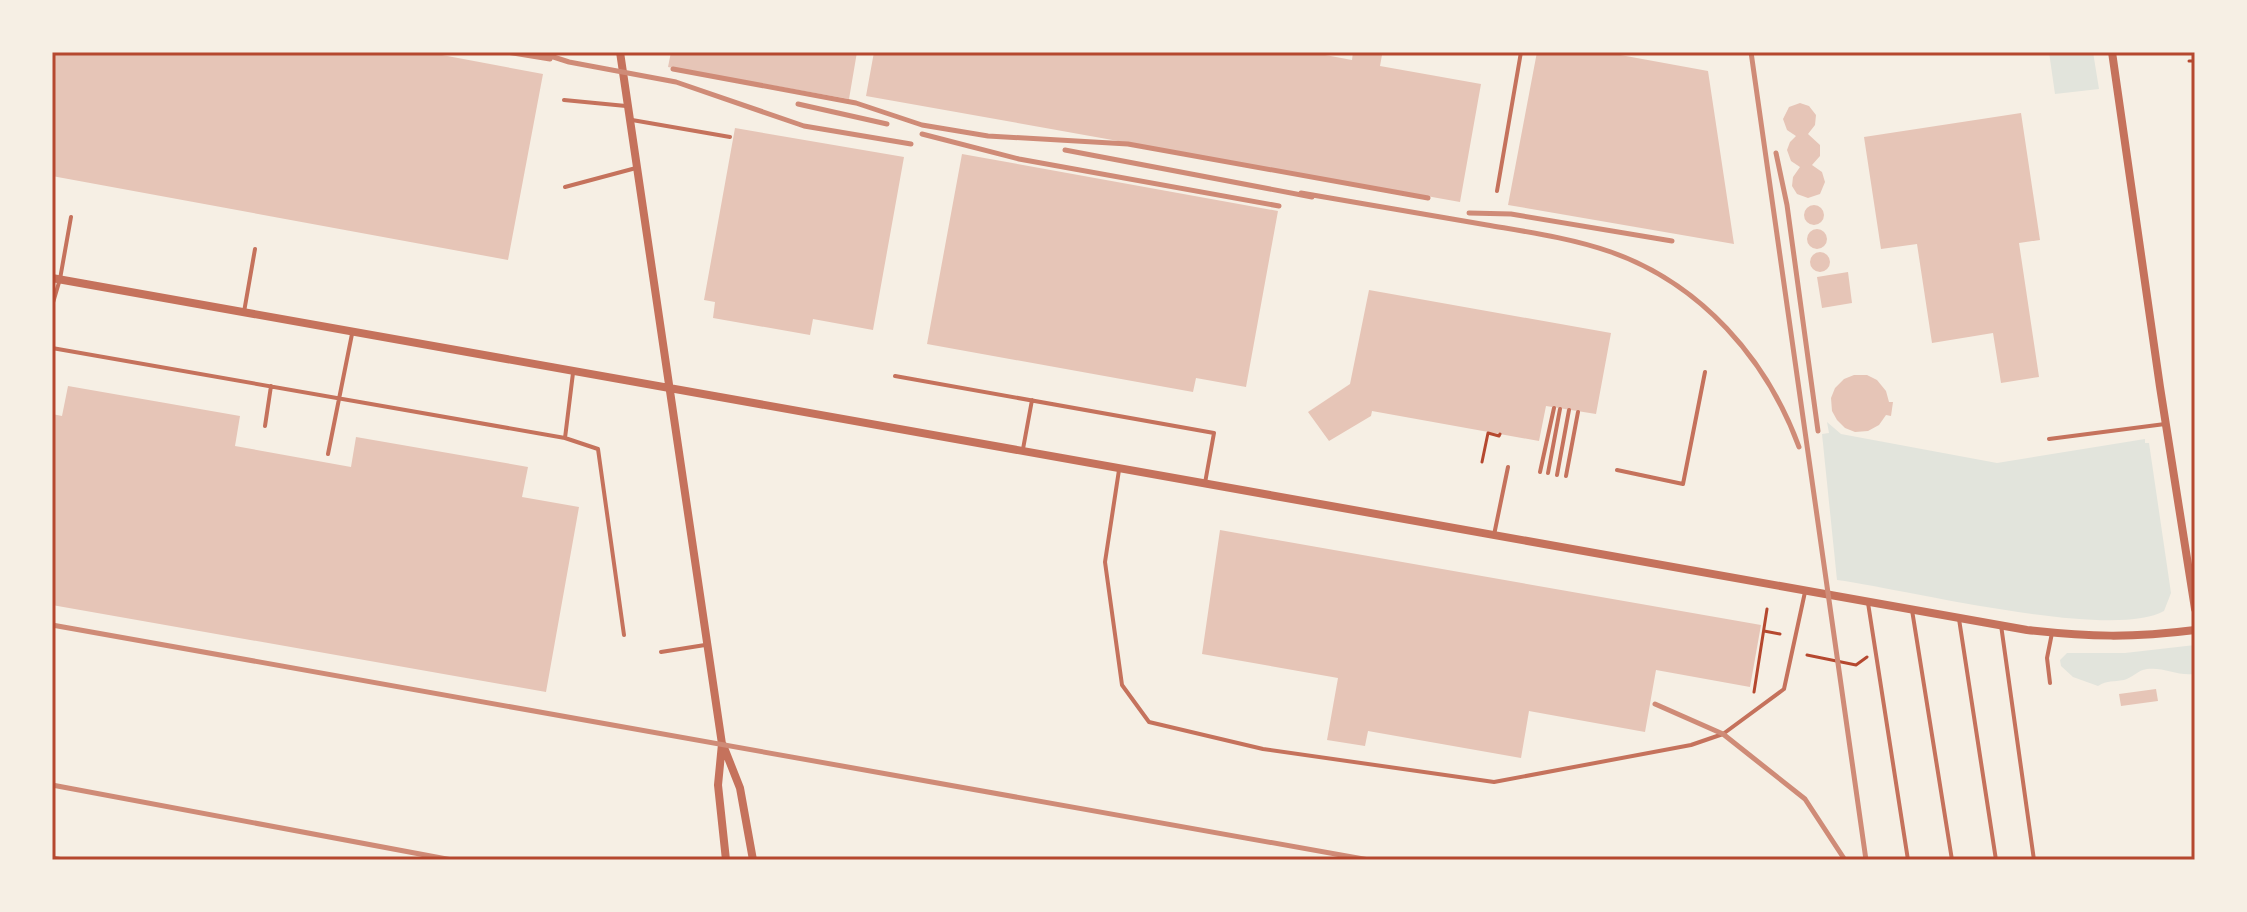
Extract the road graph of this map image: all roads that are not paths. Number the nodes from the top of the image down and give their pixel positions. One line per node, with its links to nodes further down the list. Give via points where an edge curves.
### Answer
1 (620, 52): 5 (street)
2 (1521, 52): 10 (lane)
3 (2112, 52): 29 (street)
4 (564, 100): 5 (lane)
5 (628, 106): 6 (street)
6 (630, 119): 7 (lane); 8 (street)
7 (730, 137)
8 (637, 168): 9 (lane); 22 (street)
9 (565, 187)
10 (1497, 191)
11 (71, 217): 13 (lane)
12 (255, 249): 15 (lane)
13 (56, 278): 14 (lane); 15 (street)
14 (52, 306)
15 (244, 312): 16 (street)
16 (352, 331): 18 (street); 23 (lane)
17 (52, 348): 21 (lane)
18 (573, 370): 22 (street); 31 (lane)
19 (1705, 372): 37 (lane, via 1683,484)
20 (895, 376): 24 (lane)
21 (271, 386): 23 (lane); 30 (lane)
22 (670, 388): 33 (street); 53 (street)
23 (339, 398): 31 (lane); 34 (lane)
24 (1032, 400): 33 (lane); 42 (lane, via 1214,433)
25 (1554, 408): 38 (lane)
26 (1560, 409): 39 (lane)
27 (1569, 410): 40 (lane)
28 (1578, 412): 41 (lane)
29 (2165, 424): 32 (lane); 47 (street)
30 (265, 426)
31 (565, 438): 52 (lane, via 598,449)
32 (2049, 439)
33 (1023, 450): 36 (street)
34 (328, 454)
35 (1508, 467): 43 (lane)
36 (1120, 468): 42 (street); 44 (lane, via 1105,562 1122,685 1149,722 1263,749 1494,782 1691,745 1723,734 1784,689)
37 (1617, 470)
38 (1540, 472)
39 (1548, 473)
40 (1557, 475)
41 (1566, 476)
42 (1205, 483): 43 (street)
43 (1494, 535): 44 (street)
44 (1805, 590): 45 (street)
45 (1867, 601): 46 (street); 59 (lane)
46 (1912, 608): 48 (street); 60 (lane)
47 (2195, 609)
48 (1959, 617): 49 (street); 61 (lane)
49 (2001, 625): 51 (street); 62 (lane)
50 (2195, 630): 51 (street, via 2128,637)
51 (2052, 633): 55 (lane)
52 (624, 635)
53 (708, 644): 54 (lane); 56 (street)
54 (661, 652)
55 (2050, 683)
56 (722, 744): 57 (street, via 718,785); 58 (street, via 740,788)
57 (726, 860)
58 (753, 860)
59 (1908, 860)
60 (1952, 860)
61 (1996, 860)
62 (2034, 860)

